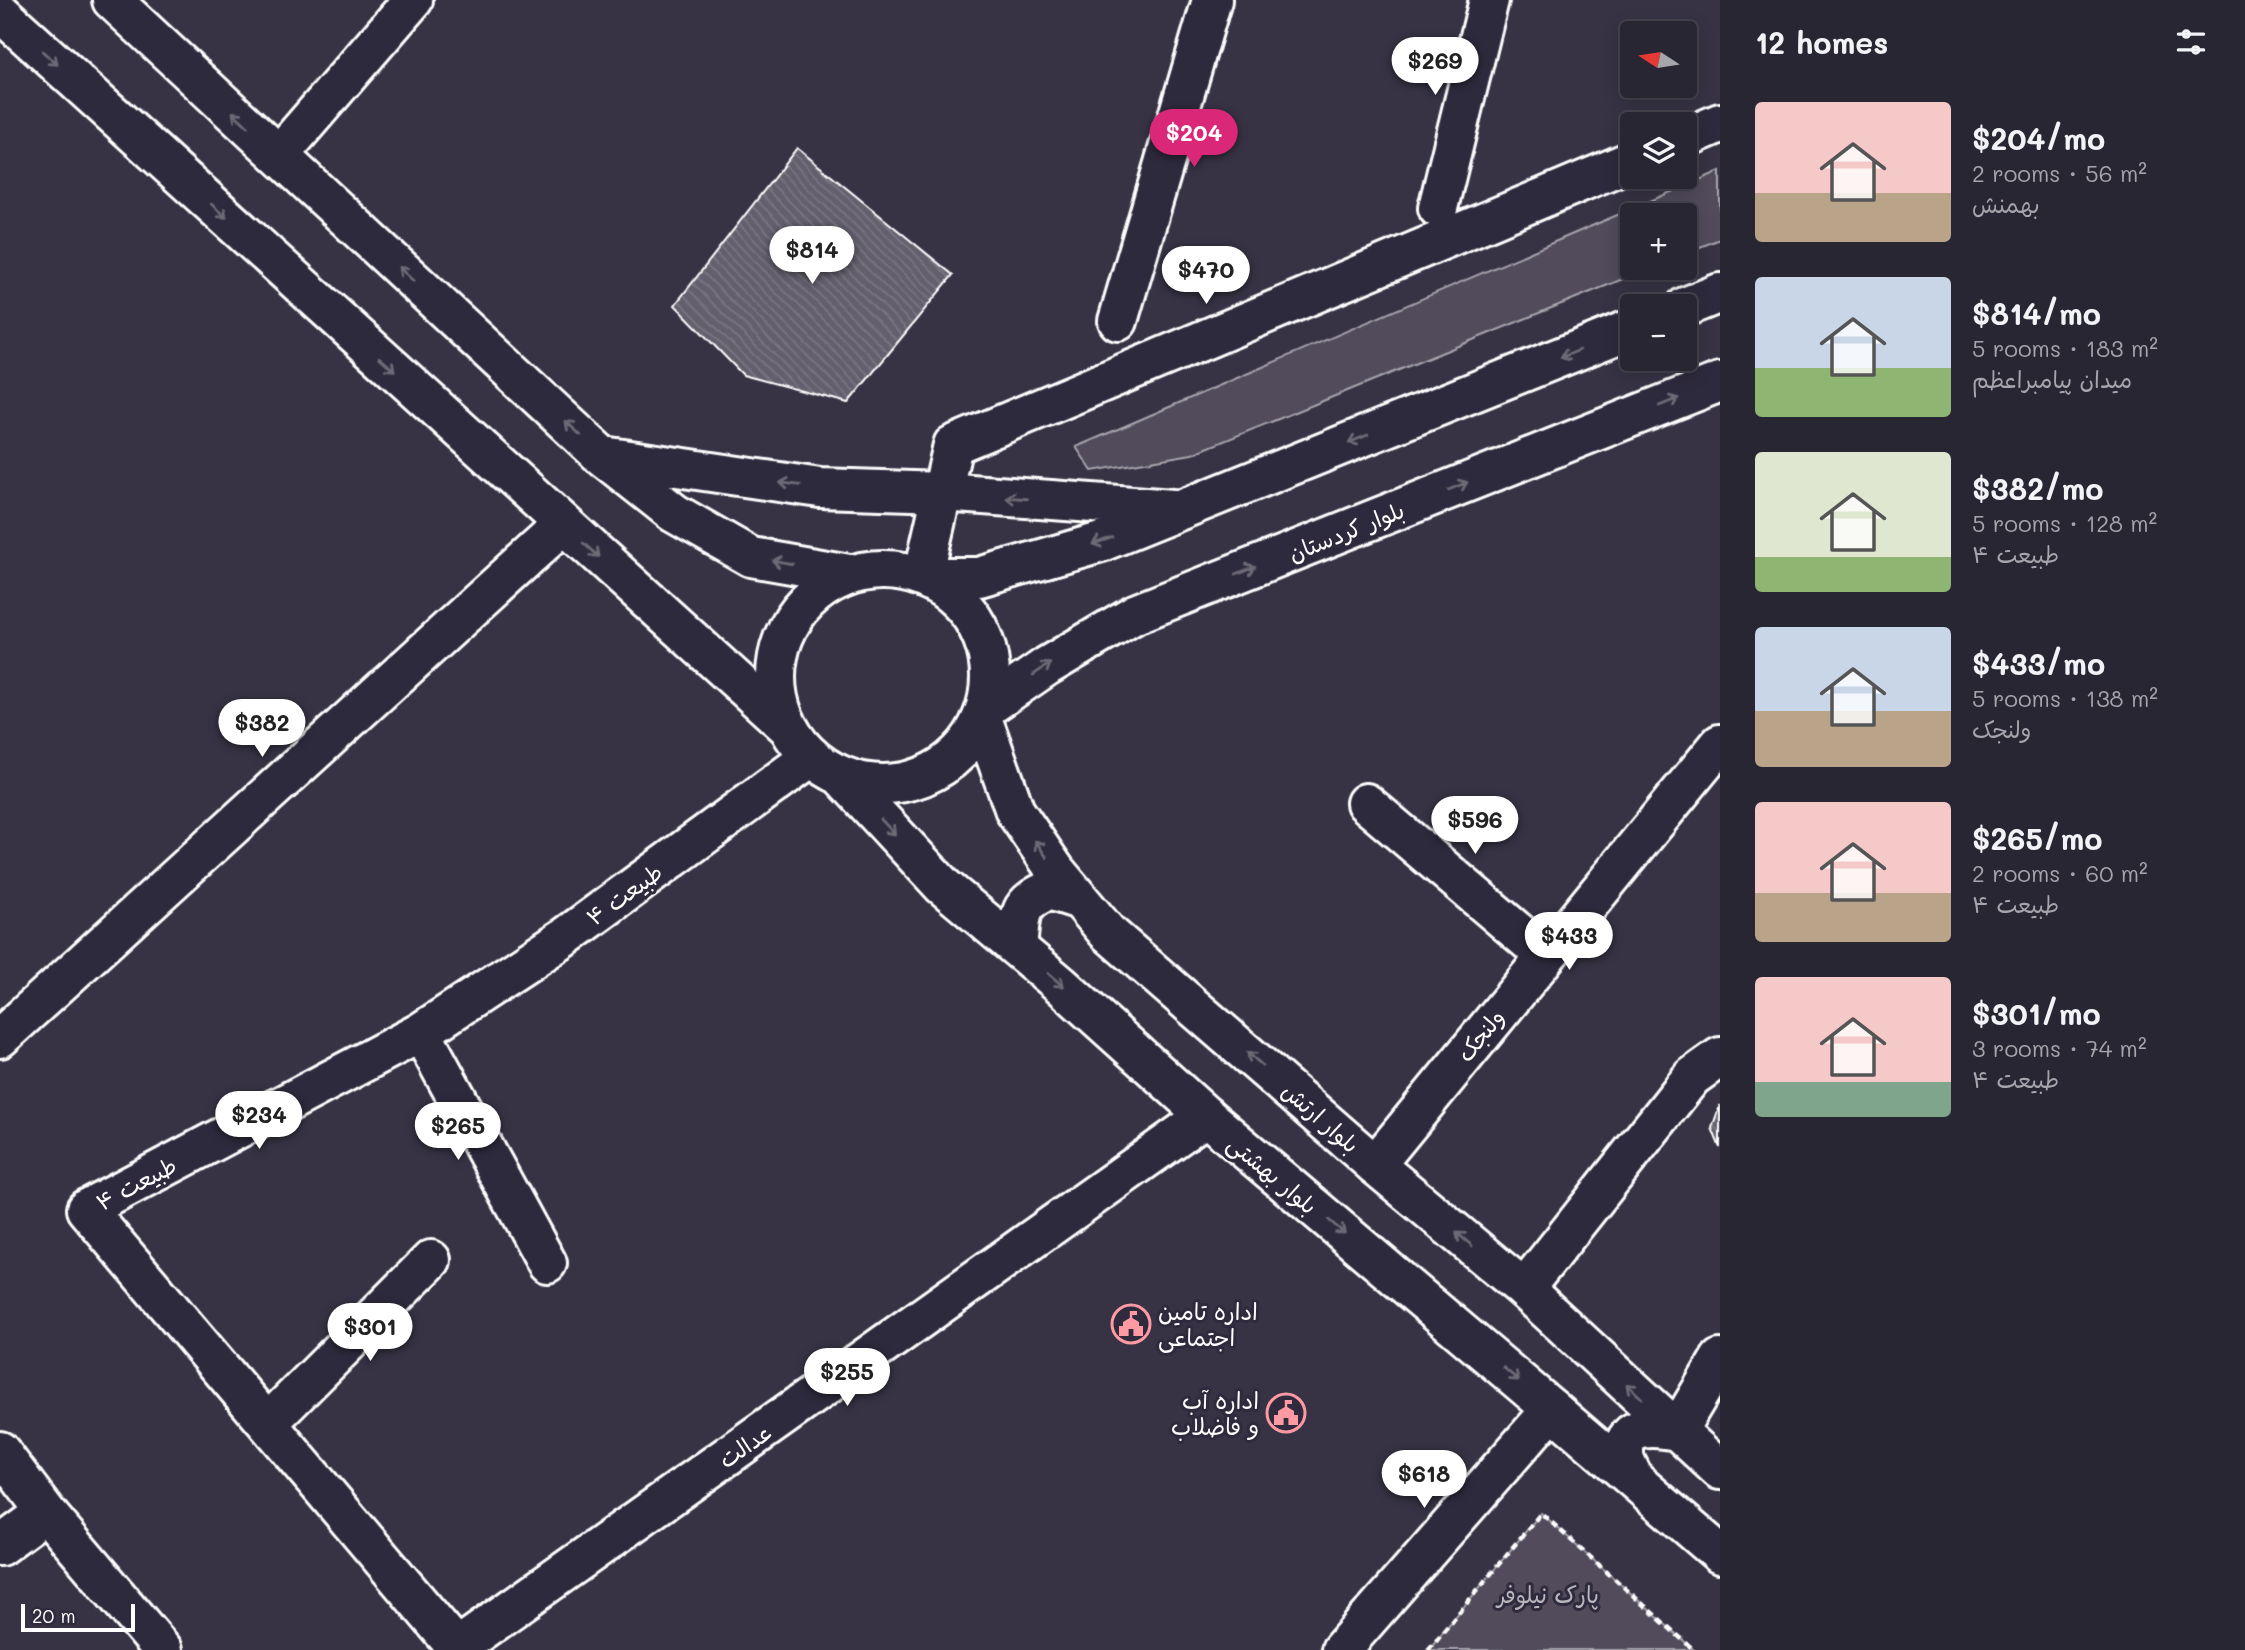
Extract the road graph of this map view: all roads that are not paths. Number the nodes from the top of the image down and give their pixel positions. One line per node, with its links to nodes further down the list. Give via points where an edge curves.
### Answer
1 (111, 0): 8 (main road, one-way to 1)
2 (413, 0): 8 (main road)
3 (1212, 0): 13 (main road)
4 (1489, 0): 10 (main road)
5 (0, 12): 19 (main road, بلوار بهشتی, one-way to 19)
6 (1720, 123): 7 (main road)
7 (1697, 133)
8 (279, 155): 16 (main road, one-way to 8)
9 (1620, 165): 17 (main road, via 953,445)
10 (1438, 208)
11 (1720, 293): 12 (main road)
12 (1697, 302)
13 (1118, 321)
14 (1620, 333): 18 (main road, one-way to 18)
15 (1720, 382): 22 (main road, بلوار کردستان, one-way to 15, via 1047,666 1135,614)
16 (602, 456): 17 (main road, one-way to 16, via 820,488); 20 (main road, one-way to 16, via 751,557 674,513)
17 (943, 492): 18 (main road, one-way to 17); 21 (main road)
18 (1182, 510): 21 (main road, one-way to 21, via 1101,542 979,577)
19 (563, 525): 24 (main road, بلوار بهشتی, one-way to 24); 30 (main road)
20 (849, 574): 21 (main road, via 899,570); 24 (main road, via 808,601 792,620 778,654 776,692)
21 (923, 577): 22 (main road, via 951,593 972,617 985,645 990,676)
22 (984, 713): 24 (main road, via 964,747 939,769 908,782 874,784); 26 (main road, بلوار ارتش, one-way to 22, via 1015,811)
23 (1720, 744): 28 (main road, ولنجک)
24 (813, 754): 27 (main road, بلوار بهشتی, one-way to 27, via 943,886); 29 (main road, طبیعت ۴, via 564,938)
25 (1366, 803): 28 (main road)
26 (1080, 900): 27 (main road, via 1049,890 1030,898 1021,914); 33 (main road, بلوار ارتش, one-way to 26, via 1107,932)
27 (1017, 948): 32 (main road, بلوار بهشتی, one-way to 32)
28 (1545, 955): 33 (main road, ولنجک)
29 (421, 1032): 35 (main road); 39 (main road, طبیعت ۴, via 86,1209)
30 (0, 1038)
31 (1720, 1057): 36 (main road, via 1692,1077)
32 (1206, 1116): 38 (main road, بلوار بهشتی, one-way to 38); 47 (main road, عدالت)
33 (1375, 1165): 36 (main road, بلوار ارتش, one-way to 33)
34 (431, 1260): 39 (main road)
35 (547, 1263)
36 (1524, 1289): 40 (main road, بلوار ارتش, one-way to 36)
37 (1720, 1359): 40 (main road)
38 (1552, 1409): 43 (main road, بلوار بهشتی); 49 (main road)
39 (268, 1423): 47 (main road, طبیعت ۴)
40 (1677, 1431): 42 (main road, بلوار ارتش); 43 (main road, via 1640,1428 1627,1440 1624,1454)
41 (0, 1451): 44 (main road)
42 (1720, 1470)
43 (1634, 1479): 46 (main road, بلوار بهشتی)
44 (46, 1512): 45 (main road); 48 (main road)
45 (0, 1546)
46 (1720, 1554)
47 (456, 1649)
48 (163, 1650)
49 (1341, 1650)

